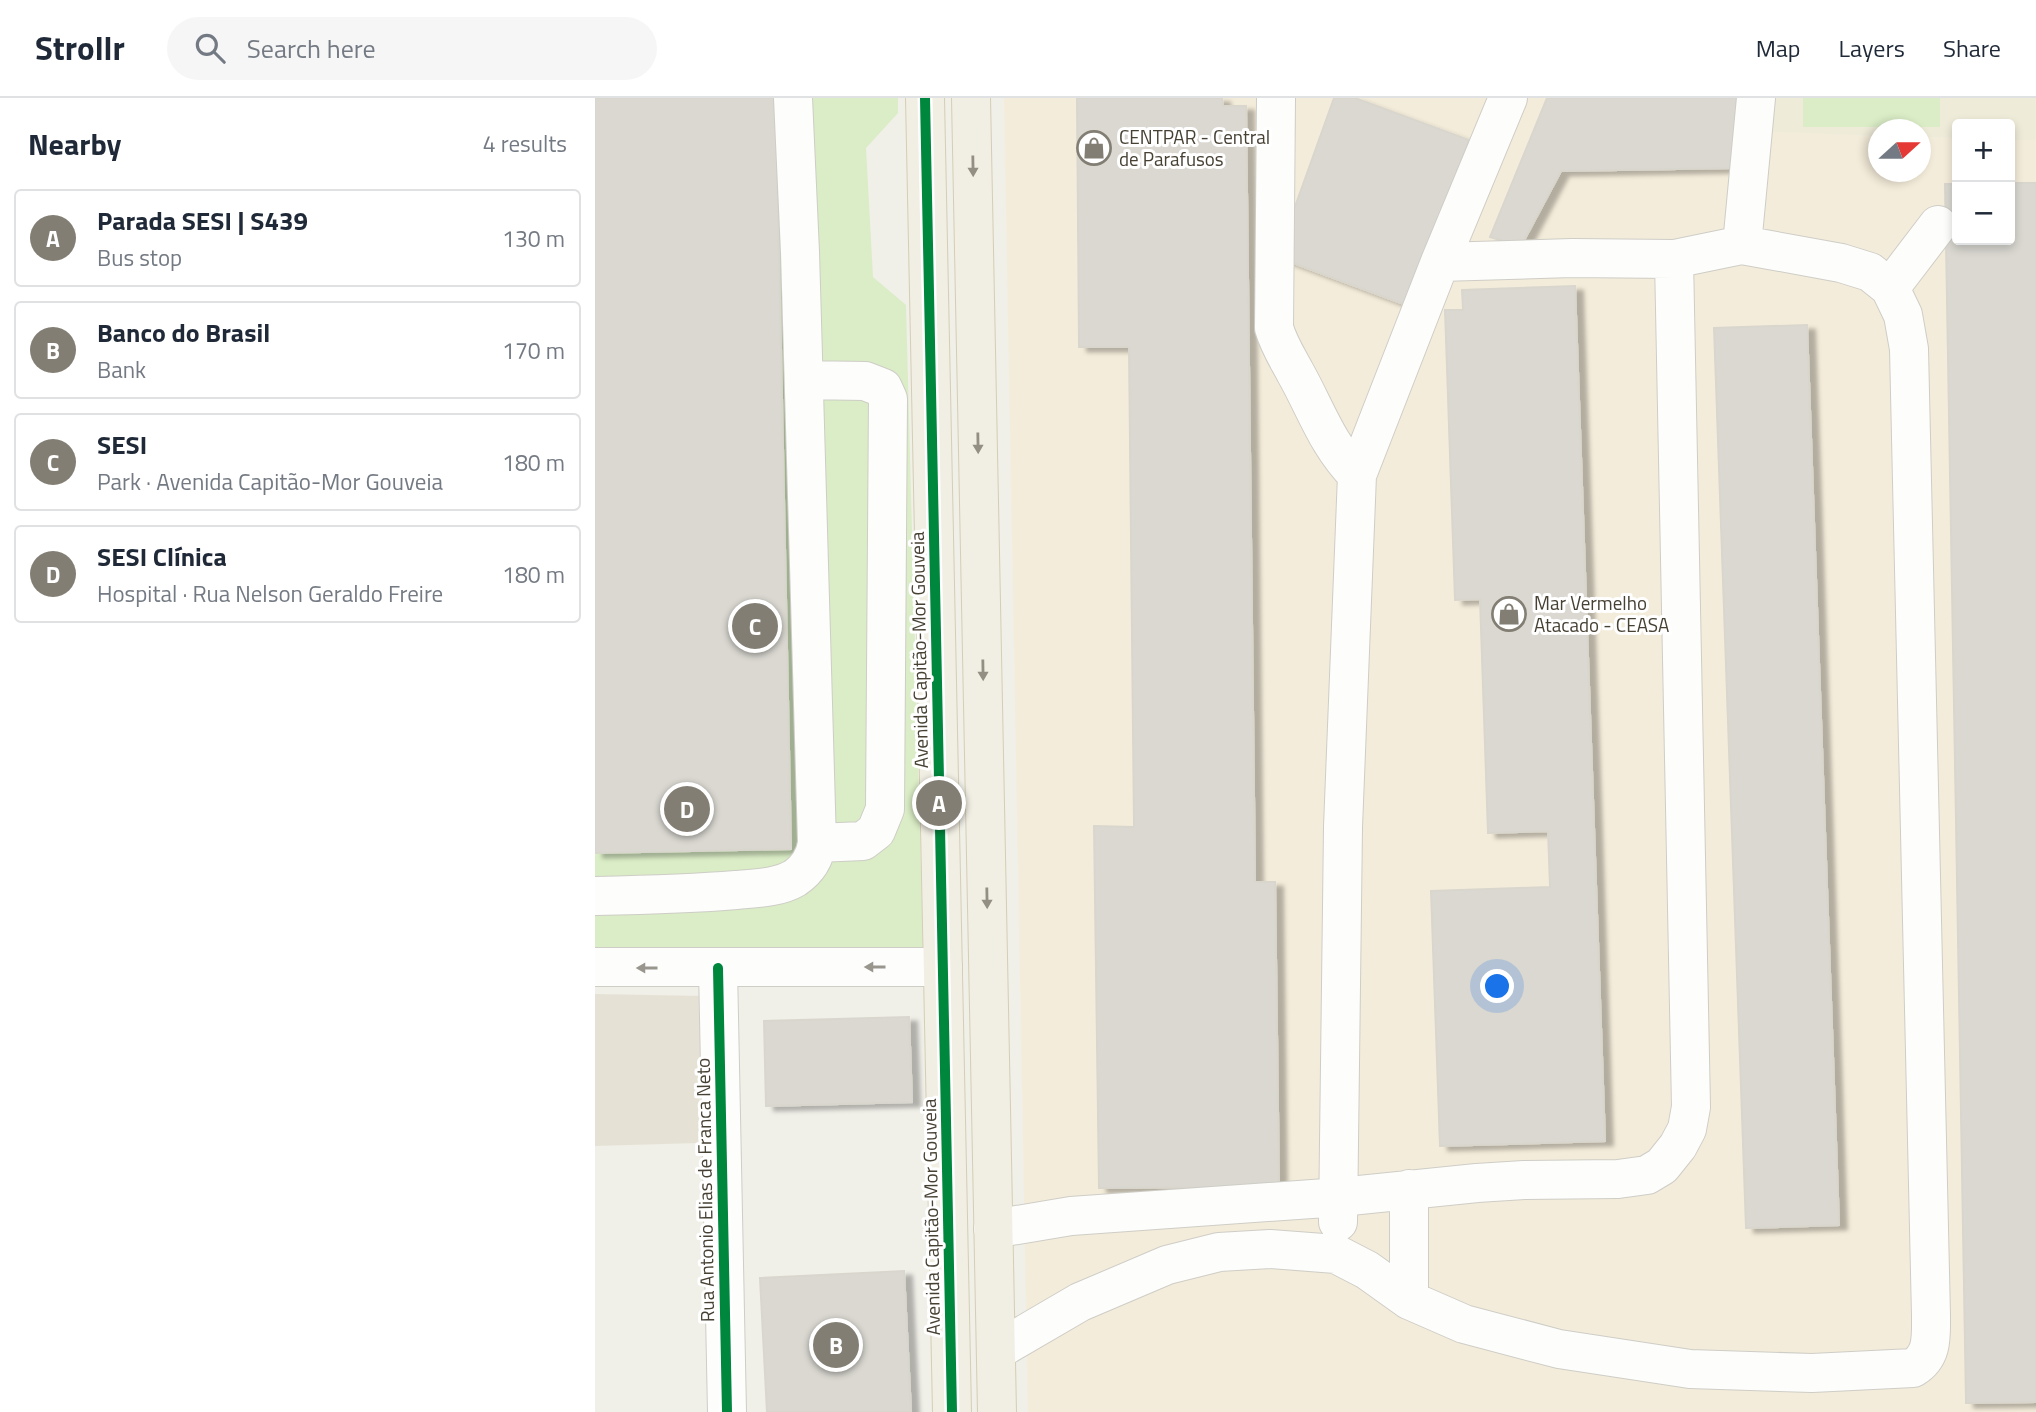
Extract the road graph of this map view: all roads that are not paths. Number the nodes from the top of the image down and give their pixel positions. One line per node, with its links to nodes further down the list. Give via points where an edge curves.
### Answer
1 (793, 98): 13 (street)
2 (925, 98): 12 (main road, Avenida Capitão-Mor Gouveia)
3 (971, 98): 14 (main road, one-way to 14)
4 (1276, 98): 15 (street, via 1274,328 1322,428)
5 (1507, 98): 10 (street)
6 (1756, 98): 8 (street)
7 (1938, 225): 11 (street)
8 (1742, 245): 9 (street); 11 (street, via 1860,269)
9 (1674, 260): 10 (street); 21 (street, via 1691,1107 1687,1129 1662,1166 1647,1175)
10 (1440, 262): 15 (street)
11 (1890, 288): 25 (street, via 1903,315 1909,349 1928,1133 1931,1344 1927,1355 1913,1368 1870,1371 1690,1369 1559,1349 1464,1324)
12 (929, 329): 14 (main road); 19 (main road, Avenida Capitão-Mor Gouveia)
13 (804, 380): 16 (street); 16 (street, via 865,381 883,388 888,399 885,809 876,831 863,841)
14 (977, 382): 23 (main road, one-way to 23)
15 (1357, 475): 22 (street, via 1343,827)
16 (817, 843): 17 (street, via 815,857 803,872 774,886 685,894)
17 (595, 895)
18 (595, 967): 20 (street, one-way to 18)
19 (943, 967): 20 (street, one-way to 20); 28 (main road, Avenida Capitão-Mor Gouveia)
20 (718, 968): 27 (street, Rua Antonio Elias de Franca Neto)
21 (1409, 1189): 22 (street); 25 (street)
22 (1340, 1196): 23 (street, via 1071,1216); 24 (street)
23 (993, 1229): 26 (main road)
24 (1336, 1254): 25 (street); 26 (street, via 1270,1249 1219,1252 1167,1265 1080,1302)
25 (1409, 1300)
26 (996, 1351): 29 (main road)
27 (727, 1412)
28 (952, 1412)
29 (997, 1412)

